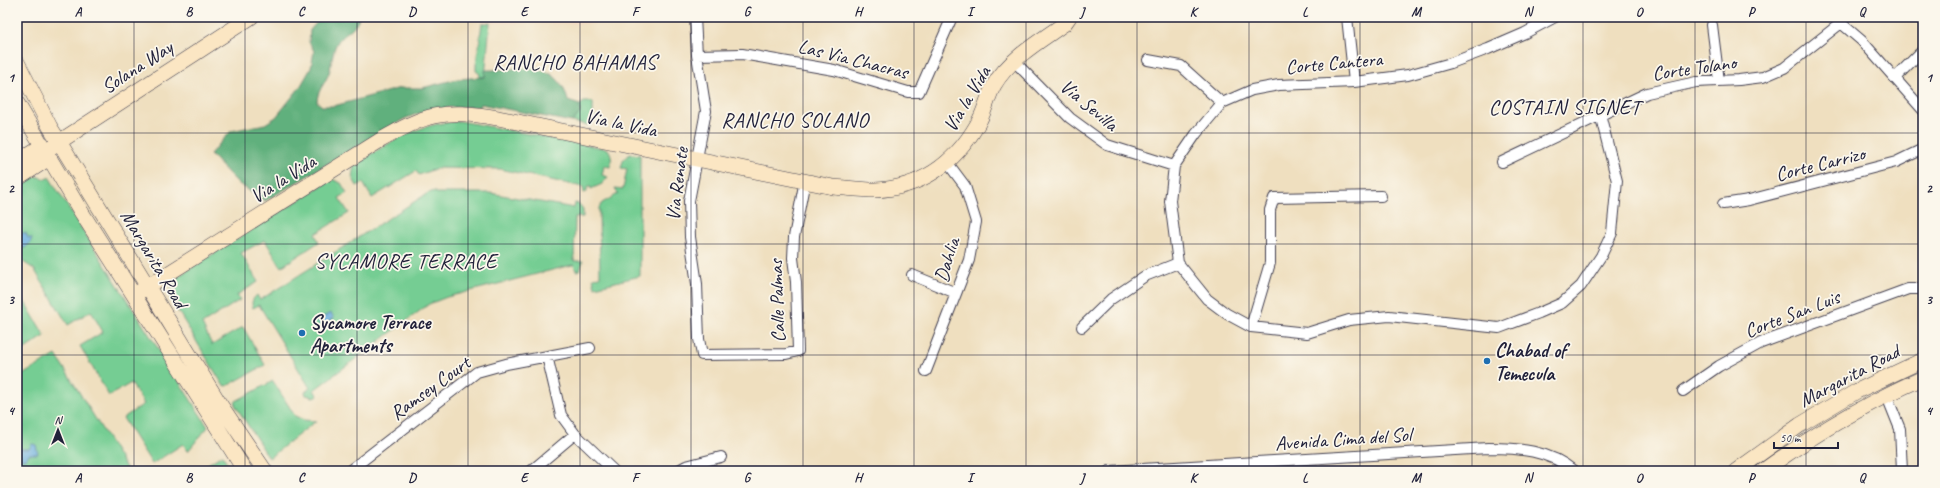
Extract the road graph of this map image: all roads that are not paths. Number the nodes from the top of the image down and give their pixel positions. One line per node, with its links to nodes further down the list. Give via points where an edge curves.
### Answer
1 (251, 17): 21 (main road, Solana Way)
2 (695, 17): 10 (street, Via Renate)
3 (952, 17): 10 (street, Las Via Chacras, via 919,92 908,92 834,70 742,54)
4 (1069, 17): 12 (main road, Via la Vida, via 1064,24)
5 (1347, 17): 16 (street)
6 (1554, 17): 16 (street, Corte Cantera, via 1525,33 1451,63 1408,75)
7 (1840, 20): 14 (street); 15 (street, Corte Tolano, via 1784,68 1763,77)
8 (1712, 25): 15 (street)
9 (1923, 50): 14 (street)
10 (697, 55): 24 (street, Via Renate, via 706,111)
11 (1148, 60): 18 (street, via 1181,66)
12 (1014, 61): 26 (main road, Via la Vida, via 994,85 978,123 964,145); 28 (street, Via Sevilla, via 1070,118 1107,145)
13 (17, 62): 21 (main road, Margarita Road)
14 (1895, 78): 19 (street)
15 (1719, 81): 20 (street, Corte Tolano, via 1696,82 1647,93)
16 (1354, 82): 18 (street, Corte Cantera, via 1279,85 1252,90)
17 (17, 103): 23 (main road, Margarita Road)
18 (1222, 103): 28 (street, Corte Cantera)
19 (1923, 110)
20 (1600, 114): 27 (street, Corte Tolano); 39 (street, via 1618,181 1612,233 1601,256 1581,286 1562,302 1499,328 1389,316 1349,320 1307,333)
21 (59, 142): 23 (main road, Solana Way); 35 (main road, Margarita Road)
22 (1923, 149): 32 (street, Corte Carrizo, via 1896,162 1749,200)
23 (44, 151): 25 (main road, Solana Way, via 37,149); 29 (main road, Solana Way, via 42,162); 38 (main road, Margarita Road)
24 (696, 159): 30 (main road, Via la Vida); 35 (main road, Via la Vida, via 498,118 472,114 437,114 408,124 379,141); 42 (street, Via Renate, via 689,202 690,238 697,284)
25 (17, 162)
26 (946, 162): 30 (main road, Via la Vida, via 927,178 902,187 868,190 833,187); 37 (street, Dahlia, via 965,186 976,222 969,260)
27 (1502, 162)
28 (1174, 166): 33 (street, Corte Cantera, via 1170,201)
29 (17, 178)
30 (805, 180): 42 (street, Calle Palmas, via 792,258 796,282 798,351 786,354)
31 (1381, 196): 39 (street, via 1274,198 1270,210 1270,263)
32 (1723, 204)
33 (1178, 263): 39 (street, via 1207,299 1227,314); 40 (street, via 1145,276 1111,299)
34 (912, 275): 37 (street)
35 (148, 287): 38 (main road, Via la Vida); 53 (main road, Margarita Road, via 219,403)
36 (1923, 288): 47 (street, Corte San Luis, via 1908,289 1762,343 1719,366)
37 (956, 293): 45 (street, Dahlia)
38 (134, 295): 52 (main road, Margarita Road)
39 (1251, 326)
40 (1082, 327)
41 (590, 348): 43 (street, Ramsey Court)
42 (702, 355)
43 (546, 356): 49 (street, via 561,415); 54 (street, Ramsey Court, via 477,372)
44 (1923, 360): 60 (main road, Margarita Road, via 1857,391 1800,425)
45 (926, 371)
46 (1923, 378): 48 (main road, Margarita Road)
47 (1683, 391)
48 (1886, 394): 61 (main road, Margarita Road, via 1804,442); 62 (street, via 1900,429)
49 (575, 434): 55 (street); 56 (street)
50 (721, 457): 57 (street, via 686,466)
51 (1158, 470): 58 (street, Avenida Cima del Sol); 59 (street, Avenida Cima del Sol, via 1519,448 1543,453)
52 (245, 471)
53 (265, 471)
54 (349, 471)
55 (531, 471)
56 (614, 471)
57 (677, 471)
58 (1109, 471)
59 (1574, 471)
60 (1736, 471)
61 (1763, 471)
62 (1902, 471)

